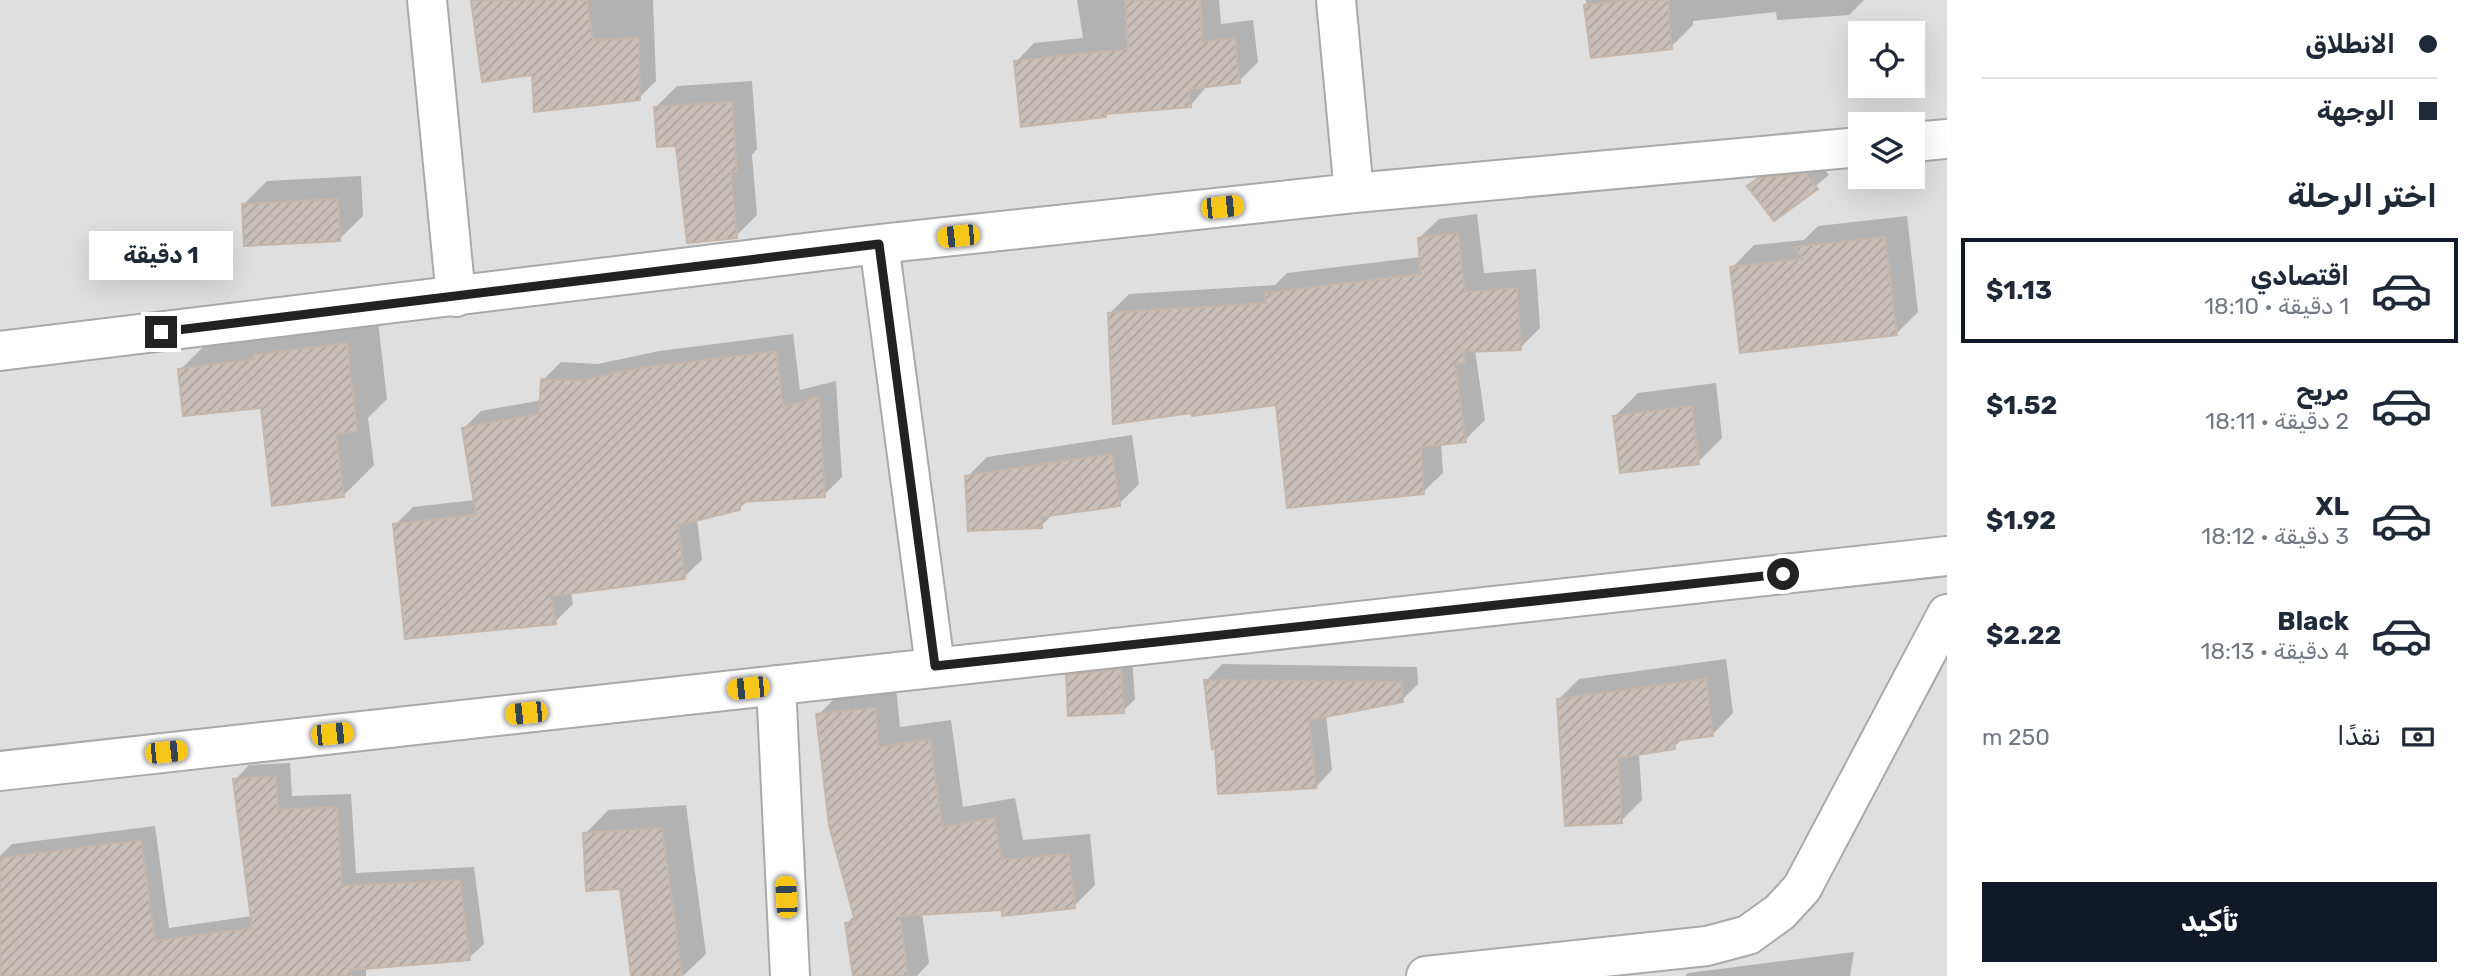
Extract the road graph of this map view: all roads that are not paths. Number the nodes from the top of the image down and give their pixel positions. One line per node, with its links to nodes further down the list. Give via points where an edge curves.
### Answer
1 (427, 0): 8 (street)
2 (1336, 0): 6 (street)
3 (1947, 139): 4 (street)
4 (1925, 141)
5 (1848, 147): 6 (street)
6 (1354, 193): 7 (street)
7 (879, 244): 8 (street); 12 (street)
8 (456, 297): 9 (street)
9 (0, 351)
10 (1947, 556): 12 (street)
11 (1947, 614): 16 (street, via 1802,888 1780,912 1748,935 1707,946)
12 (935, 666): 13 (street)
13 (776, 685): 14 (street); 15 (street)
14 (0, 771)
15 (790, 976)
16 (1426, 976)

